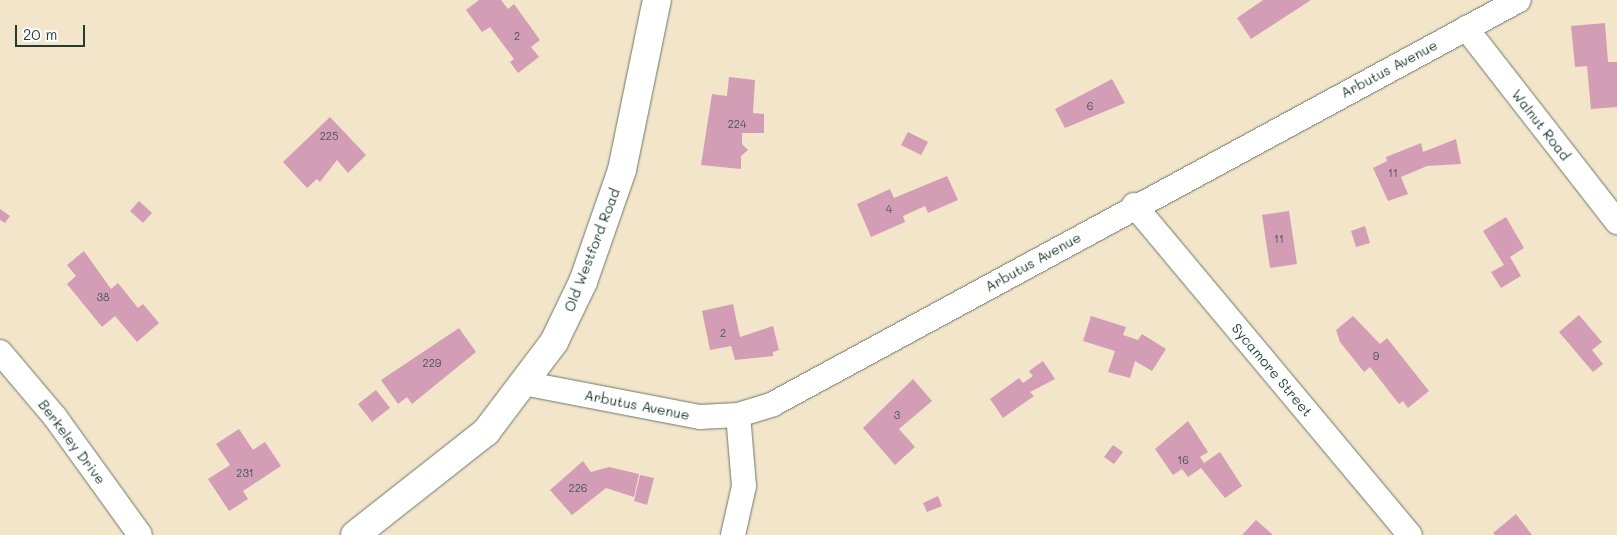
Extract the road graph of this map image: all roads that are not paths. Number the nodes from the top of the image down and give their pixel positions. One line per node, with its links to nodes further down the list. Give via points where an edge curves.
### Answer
1 (657, 0): 7 (main road, Old Westford Road, via 636,114 606,220 554,342)
2 (1519, 0): 3 (street, Arbutus Avenue)
3 (1466, 28): 4 (street, Arbutus Avenue); 5 (street, Walnut Road)
4 (1134, 205): 8 (street, Arbutus Avenue, via 773,404); 12 (street, Sycamore Street)
5 (1617, 222)
6 (0, 352): 9 (street, Berkeley Drive, via 55,417)
7 (523, 383): 8 (street, Arbutus Avenue, via 700,417); 10 (main road, Old Westford Road, via 486,432)
8 (738, 415): 11 (street, via 744,486)
9 (140, 535)
10 (355, 535)
11 (732, 535)
12 (1410, 535)

